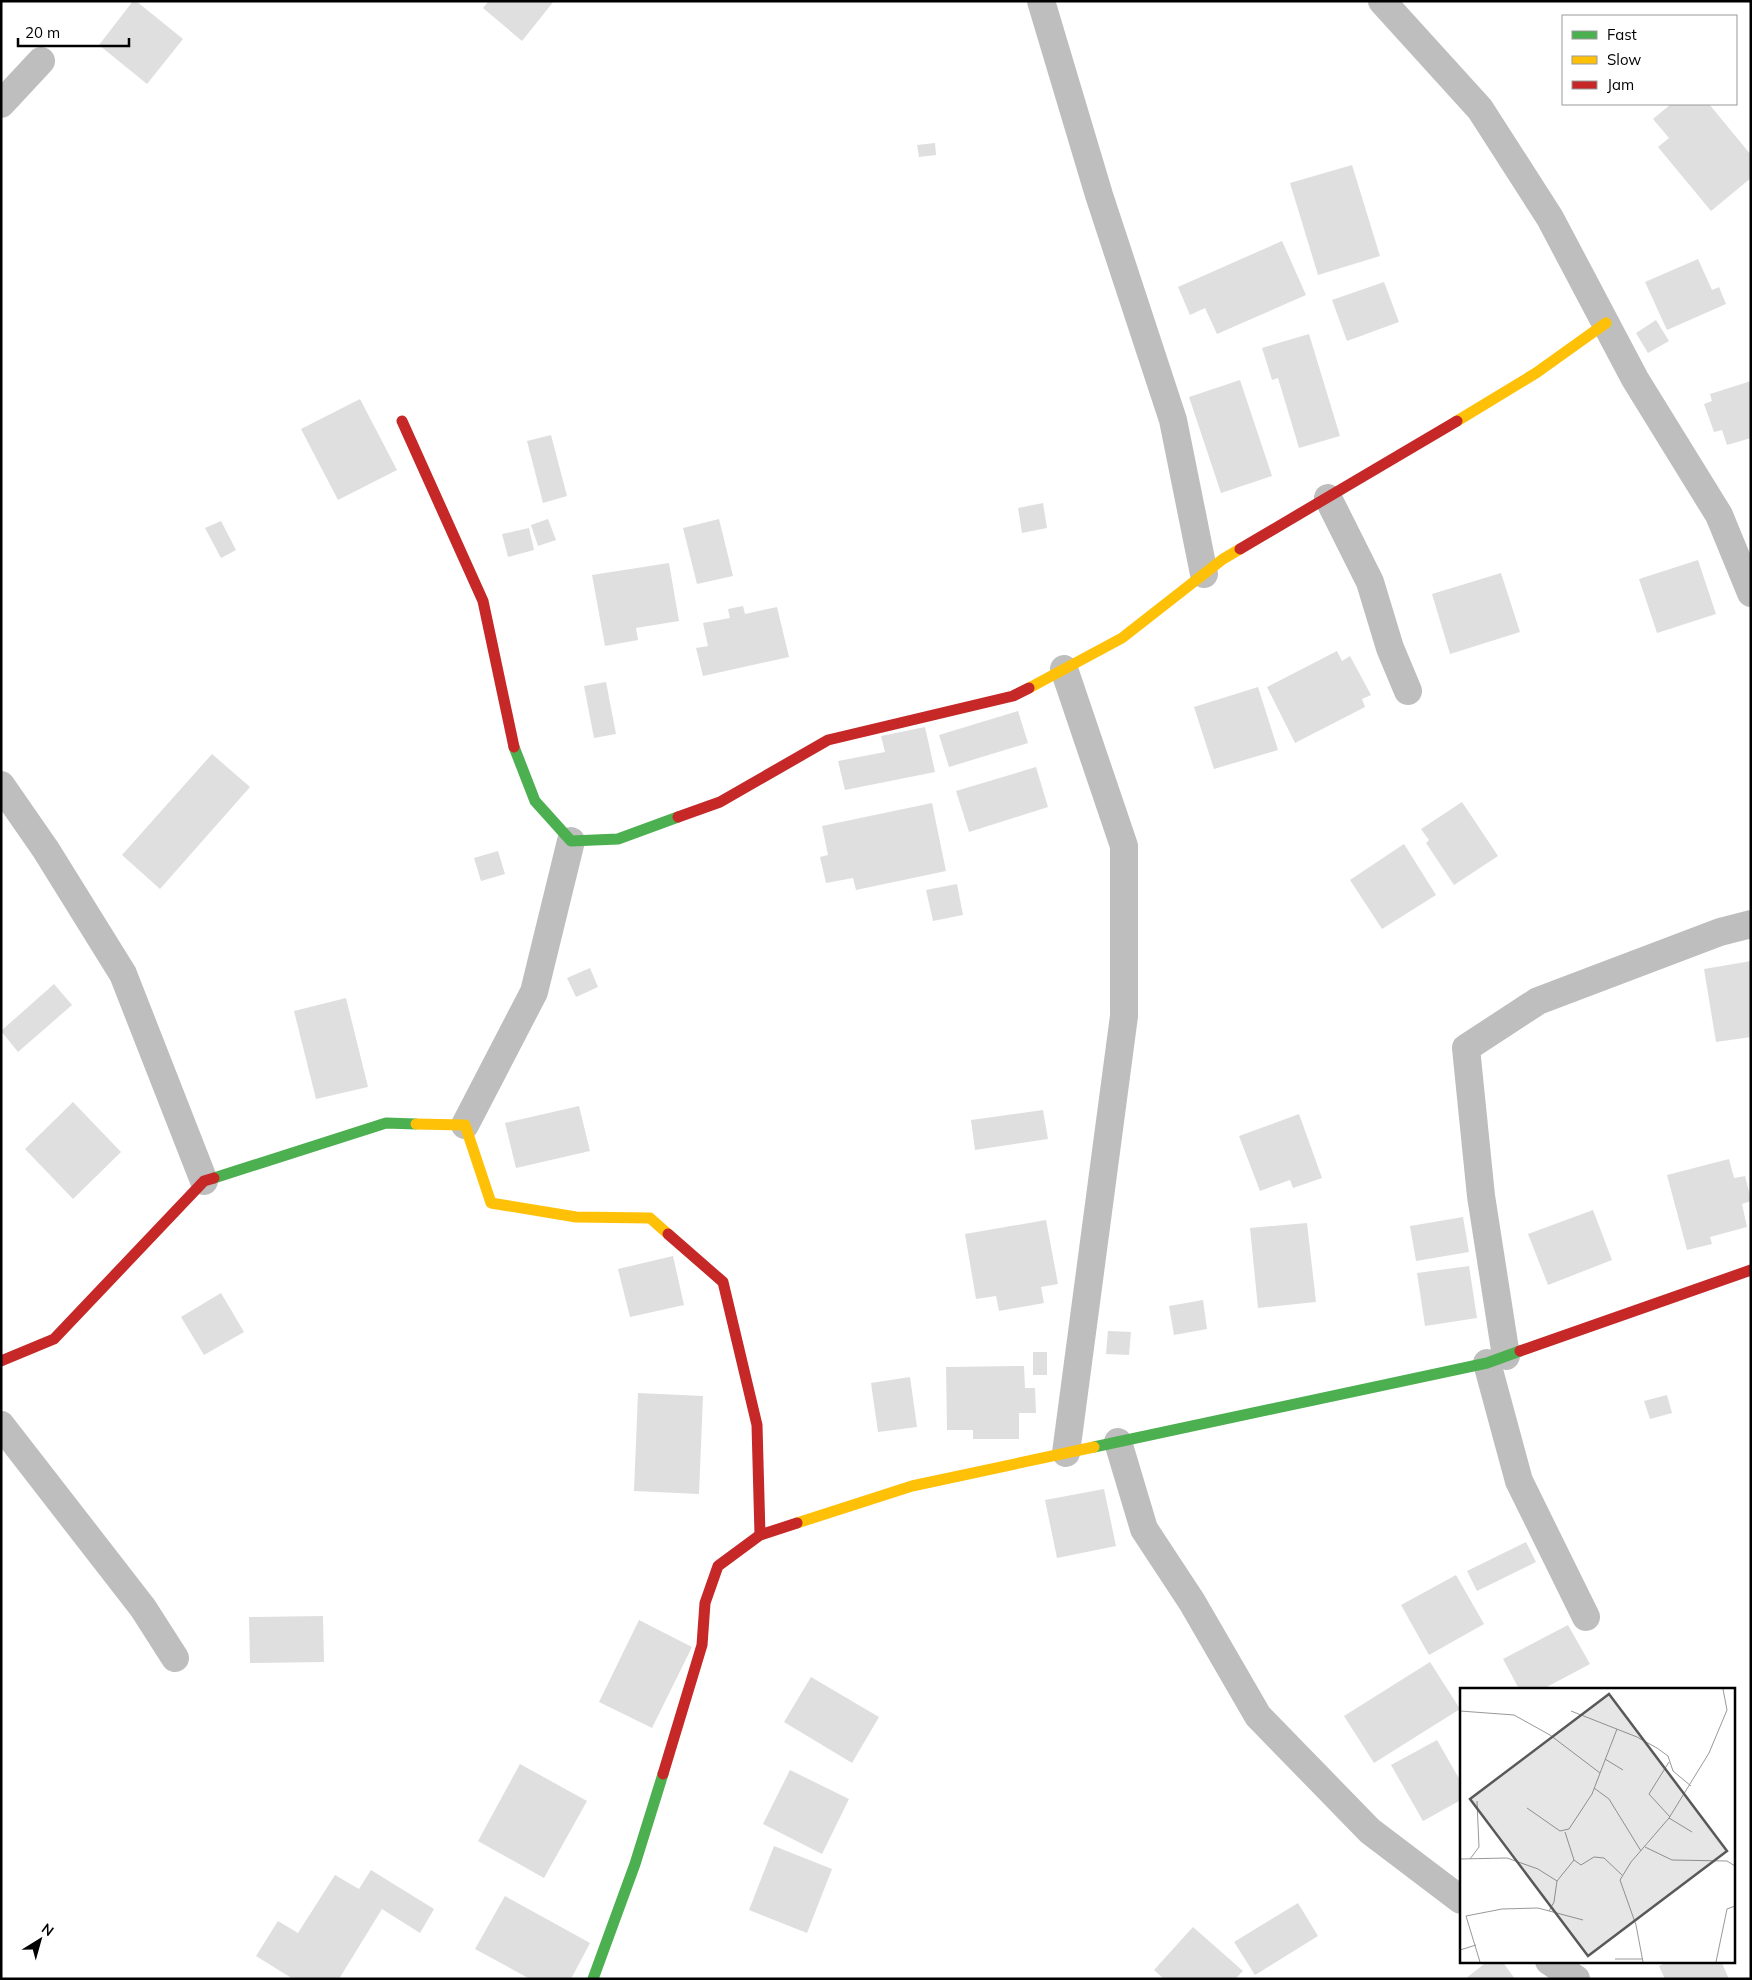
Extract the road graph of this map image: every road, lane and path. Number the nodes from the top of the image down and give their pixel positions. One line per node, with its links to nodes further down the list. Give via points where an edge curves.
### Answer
1 (1041, 1): 8 (street, via 1099,195 1174,420)
2 (1382, 1): 5 (street, via 1480,109 1550,218)
3 (41, 61): 4 (street)
4 (1, 104)
5 (1606, 323): 7 (street, via 1536,373); 9 (street, via 1635,379 1719,515)
6 (402, 421): 13 (street, via 484,601 515,752 535,801)
7 (1328, 498): 8 (street, via 1222,559); 11 (street, via 1370,582 1390,648)
8 (1204, 574): 10 (street, via 1122,638)
9 (1751, 593)
10 (1064, 669): 13 (street, via 1013,696 828,740 720,802 618,839); 22 (street, via 1124,846 1124,1016)
11 (1408, 691)
12 (1, 785): 16 (street, via 46,850 123,974)
13 (572, 841): 15 (street, via 534,992)
14 (1751, 924): 18 (street, via 1720,932 1538,1001 1466,1048)
15 (466, 1125): 16 (street, via 386,1123); 23 (street, via 491,1204 576,1217 650,1218 723,1282 757,1425)
16 (204, 1181): 19 (street, via 54,1339)
17 (1751, 1270): 18 (street)
18 (1496, 1360): 21 (street); 24 (street, via 1519,1481)
19 (1, 1361)
20 (1, 1425): 25 (street, via 143,1608)
21 (1118, 1442): 22 (street); 26 (street, via 1144,1529 1192,1602 1258,1716 1370,1831)
22 (1066, 1453): 23 (street, via 912,1486)
23 (760, 1535): 28 (street, via 718,1566 705,1603 702,1645 682,1712 635,1864)
24 (1586, 1618)
25 (175, 1658)
26 (1460, 1899)
27 (1551, 1962): 29 (street)
28 (593, 1979)
29 (1576, 1979)

